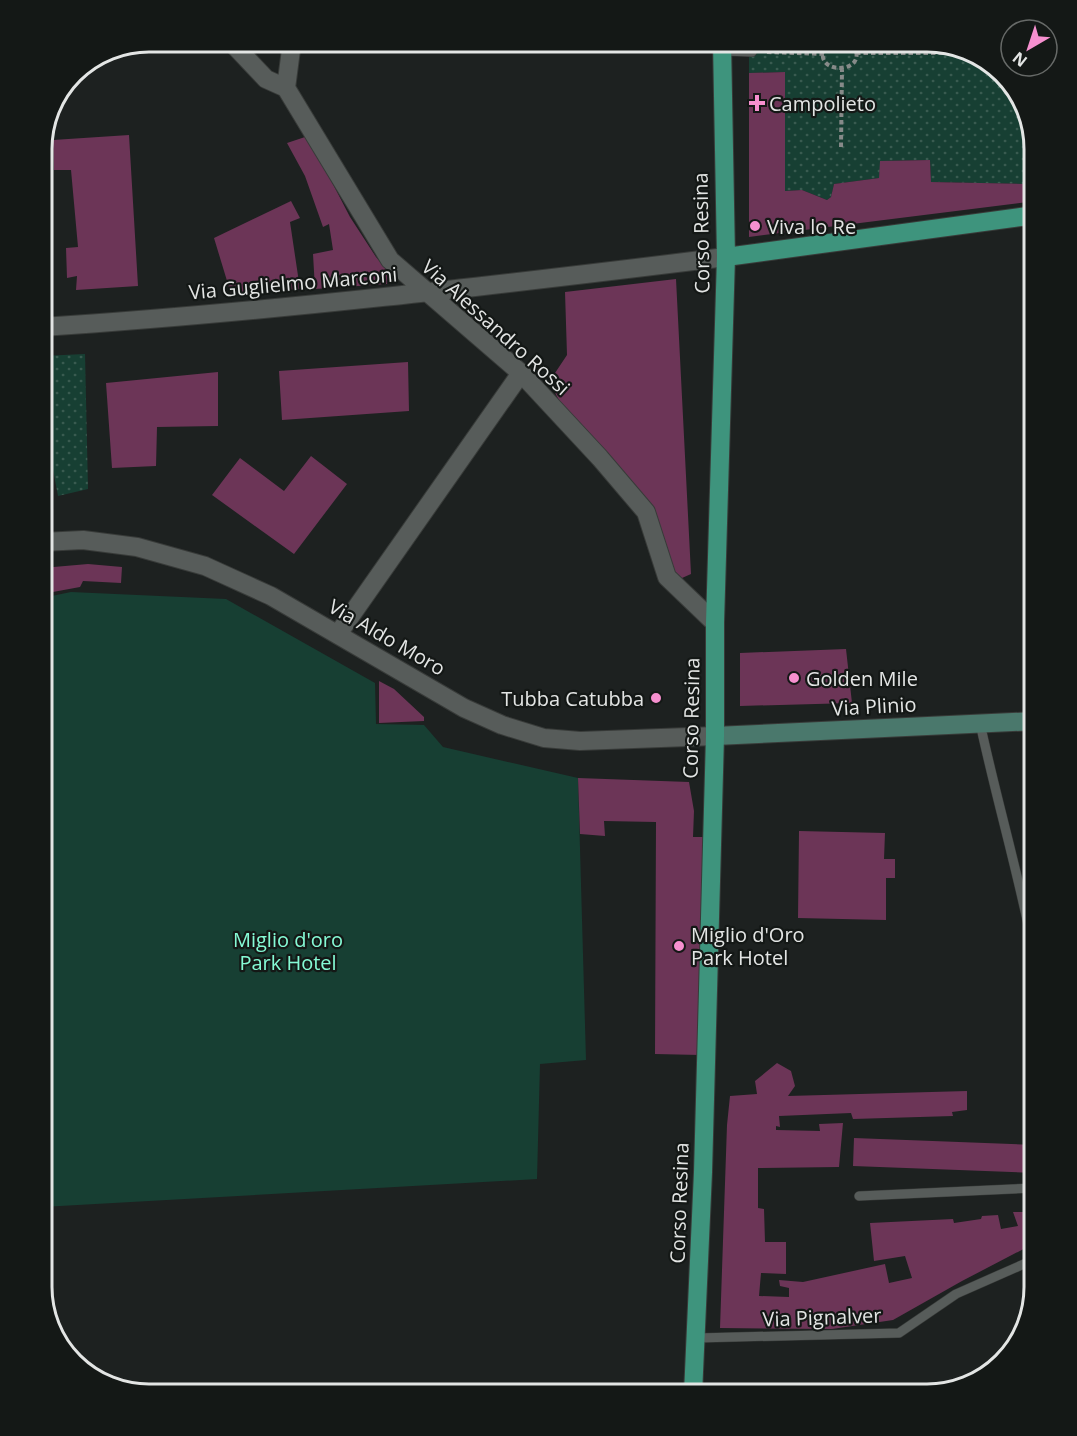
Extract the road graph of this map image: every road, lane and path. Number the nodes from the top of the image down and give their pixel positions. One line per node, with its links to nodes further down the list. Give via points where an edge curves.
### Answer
1 (241, 52): 9 (street, via 266,78)
2 (291, 52): 9 (street)
3 (722, 53): 12 (main road, Corso Resina)
4 (781, 53): 7 (path)
5 (856, 53): 6 (path); 8 (path, via 851,65)
6 (934, 53)
7 (824, 54): 8 (path, via 828,64)
8 (842, 69): 10 (path)
9 (286, 88): 13 (street, Via Alessandro Rossi, via 390,260)
10 (841, 147)
11 (1024, 216): 12 (main road)
12 (726, 256): 13 (street, Via Guglielmo Marconi); 17 (main road, Corso Resina)
13 (426, 293): 14 (street, Via Guglielmo Marconi); 15 (street, Via Alessandro Rossi)
14 (53, 326)
15 (520, 374): 17 (street, Via Alessandro Rossi, via 645,512 667,576); 18 (street)
16 (53, 541): 18 (street, Via Aldo Moro, via 84,540 137,547 205,566 271,596)
17 (715, 623): 21 (main road, Corso Resina)
18 (338, 634): 21 (street, Via Aldo Moro, via 464,708 543,738 580,741)
19 (1024, 721): 20 (street, Via Plinio)
20 (980, 723): 21 (street, Via Plinio); 22 (lane)
21 (715, 736): 26 (main road, Corso Resina)
22 (1024, 901)
23 (1024, 1188): 24 (lane)
24 (859, 1196)
25 (1024, 1264): 26 (lane, Via Pignalver, via 956,1294 899,1333)
26 (697, 1338): 27 (main road, Corso Resina)
27 (690, 1384)

